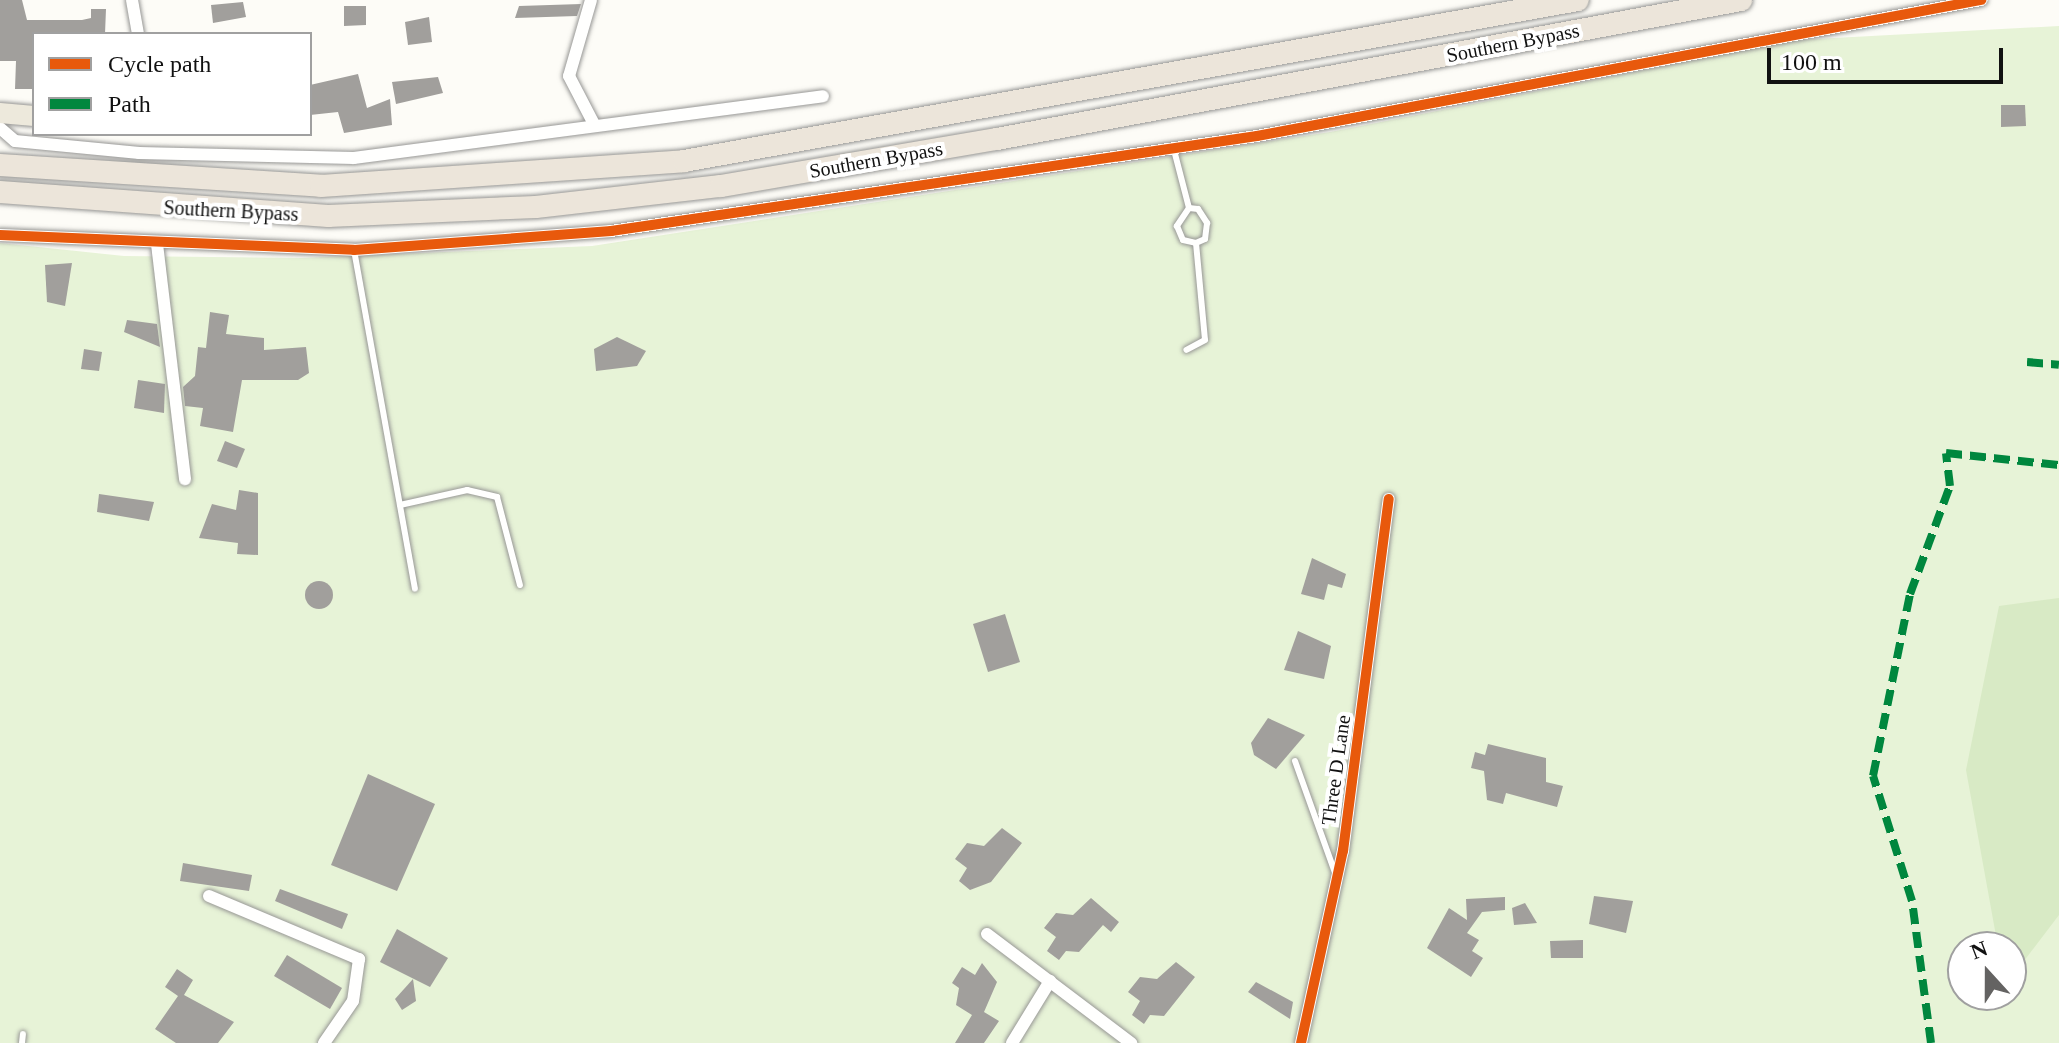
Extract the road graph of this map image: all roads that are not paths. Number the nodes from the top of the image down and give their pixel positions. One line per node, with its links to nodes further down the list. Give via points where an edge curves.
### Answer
1 (132, 0): 6 (street)
2 (591, 0): 10 (street, via 569,76)
3 (1578, 0): 13 (highway, Southern Bypass, via 684,161 321,186)
4 (1741, 0): 14 (highway, Southern Bypass, via 997,139 721,186 536,207 328,216)
5 (1981, 0): 12 (street)
6 (138, 32)
7 (823, 96): 10 (street)
8 (0, 113): 9 (main road)
9 (32, 116)
10 (594, 124): 11 (street, via 354,158 139,153 15,141)
11 (0, 128)
12 (1174, 150): 15 (lane); 19 (street, via 611,231)
13 (0, 165)
14 (0, 192)
15 (1189, 208): 17 (lane, via 1178,219 1179,233); 17 (lane, via 1207,223 1205,239)
16 (0, 235): 18 (street)
17 (1196, 243): 20 (lane, via 1205,340)
18 (157, 244): 19 (street); 21 (street)
19 (354, 250): 23 (lane)
20 (1186, 350)
21 (185, 479)
22 (1389, 499): 27 (street, Three D Lane)
23 (400, 505): 24 (lane, via 467,490 497,497); 25 (lane)
24 (520, 585)
25 (415, 589)
26 (1295, 761): 27 (lane)
27 (1338, 880): 36 (street, Three D Lane)
28 (209, 896): 33 (street, via 359,959 353,1001)
29 (987, 934): 30 (street)
30 (1050, 981): 34 (street); 35 (street)
31 (23, 1034): 32 (lane)
32 (22, 1043)
33 (324, 1043)
34 (1012, 1043)
35 (1131, 1043)
36 (1301, 1043)

